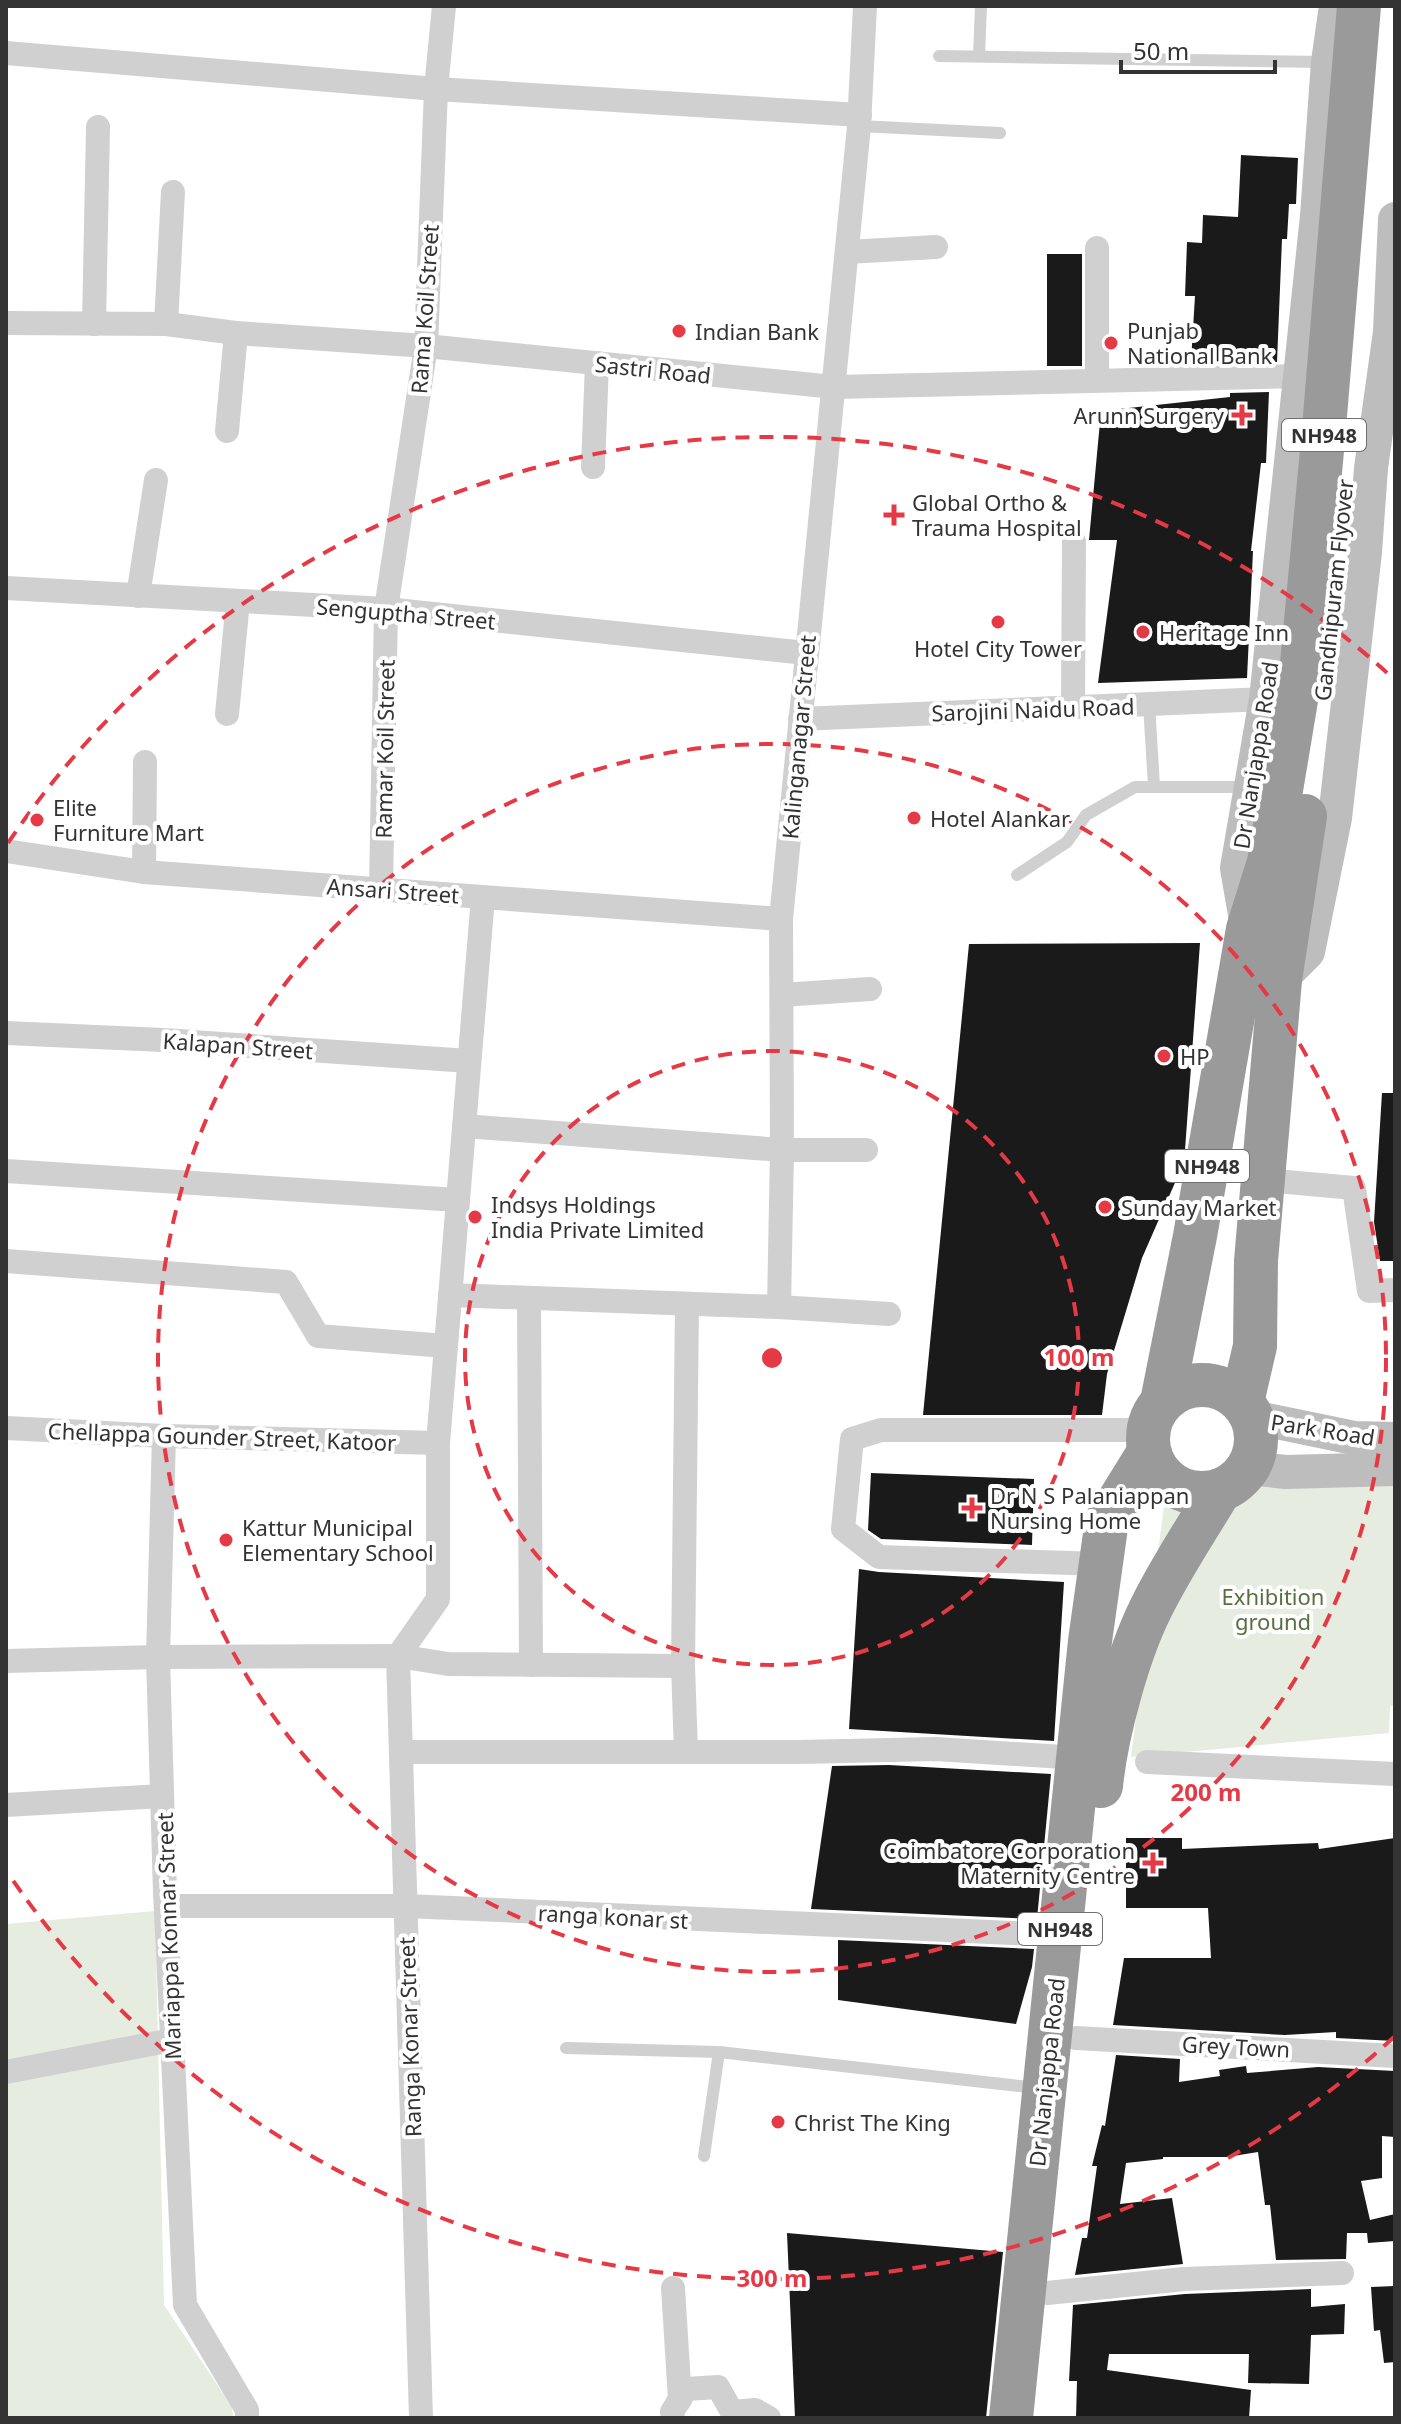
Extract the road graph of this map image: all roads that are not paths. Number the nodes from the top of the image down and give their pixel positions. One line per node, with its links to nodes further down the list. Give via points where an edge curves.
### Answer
1 (444, 6): 11 (street, Rama Koil Street)
2 (865, 6): 12 (street, Kalinganagar Street)
3 (981, 6): 9 (lane)
4 (1336, 6): 10 (street, Dr Nanjappa Road)
5 (1359, 6): 48 (highway, Gandhipuram Flyover / NH948)
6 (1383, 6): 48 (highway, Gandhipuram Flyover / NH948, via 1327,672)
7 (6, 53): 11 (street)
8 (939, 56): 9 (lane)
9 (979, 56): 10 (lane)
10 (1328, 62): 27 (street, Dr Nanjappa Road)
11 (436, 89): 12 (street); 25 (street, Rama Koil Street)
12 (859, 120): 14 (lane); 19 (street, Kalinganagar Street)
13 (98, 127): 21 (street)
14 (1000, 133)
15 (173, 192): 22 (street)
16 (1395, 219): 23 (street)
17 (936, 247): 19 (street)
18 (1097, 248): 28 (street)
19 (847, 252): 29 (street, Kalinganagar Street)
20 (6, 323): 21 (street, Sastri Road)
21 (94, 324): 22 (street, Sastri Road)
22 (166, 324): 24 (street, Sastri Road)
23 (1392, 332): 55 (street, via 1371,468 1335,818 1308,952)
24 (236, 333): 25 (street, Sastri Road); 30 (street)
25 (426, 346): 26 (street, Sastri Road); 37 (street, Rama Koil Street)
26 (597, 363): 29 (street, Sastri Road); 31 (street)
27 (1301, 376): 28 (street, Sastri Road); 39 (street, Dr Nanjappa Road)
28 (1097, 380): 29 (street, Sastri Road)
29 (834, 387): 38 (street, Kalinganagar Street)
30 (227, 431)
31 (593, 467)
32 (156, 480): 35 (street)
33 (1074, 542): 41 (street)
34 (6, 588): 35 (street, Senguptha Street)
35 (138, 596): 36 (street, Senguptha Street)
36 (238, 601): 37 (street, Senguptha Street); 42 (street)
37 (386, 609): 38 (street, Senguptha Street); 51 (street, Ramar Koil Street)
38 (806, 653): 43 (street, Kalinganagar Street)
39 (1266, 699): 40 (street, Sarojini Naidu Road); 46 (street, Dr Nanjappa Road)
40 (1149, 704): 41 (street, Sarojini Naidu Road); 45 (lane)
41 (1073, 707): 43 (street, Sarojini Naidu Road)
42 (227, 714)
43 (800, 719): 53 (street, Kalinganagar Street)
44 (145, 762): 49 (street)
45 (1154, 786): 46 (lane); 50 (lane, via 1135,787 1086,815 1067,842)
46 (1251, 787): 54 (street, Dr Nanjappa Road, via 1237,868)
47 (6, 851): 49 (street, Ansari Street)
48 (1283, 863): 54 (highway, Gandhipuram Flyover / NH948); 55 (highway, Gandhipuram Flyover / NH948)
49 (144, 872): 51 (street, Ansari Street)
50 (1017, 875)
51 (381, 889): 52 (street, Ansari Street)
52 (483, 897): 53 (street, Ansari Street); 59 (street)
53 (781, 919): 57 (street, Kalinganagar Street)
54 (1248, 929): 76 (highway, Dr Nanjappa Road / NH948, via 1195,1236)
55 (1280, 980): 64 (highway, NH948)
56 (870, 989): 57 (street)
57 (782, 995): 61 (street, Kalinganagar Street)
58 (6, 1033): 59 (street, Kalapan Street)
59 (469, 1061): 60 (street)
60 (464, 1126): 61 (street); 65 (street)
61 (782, 1150): 62 (street); 71 (street)
62 (866, 1150)
63 (6, 1171): 65 (street)
64 (1264, 1180): 67 (street, via 1354,1188 1369,1291); 74 (highway, NH948)
65 (458, 1200): 68 (street)
66 (6, 1261): 73 (street, via 286,1282 318,1336)
67 (1395, 1290)
68 (450, 1295): 69 (street); 73 (street)
69 (529, 1298): 70 (street); 86 (street)
70 (687, 1304): 71 (street); 87 (street)
71 (779, 1307): 72 (street)
72 (889, 1314)
73 (446, 1346): 79 (street)
74 (1247, 1409): 76 (highway, via 1228,1391 1193,1385 1176,1391); 78 (street, Park Road, via 1354,1438); 81 (highway, NH948, via 1257,1434 1255,1452)
75 (6, 1428): 77 (street, Chellappa Gounder Street, Katoor)
76 (1153, 1428): 81 (highway, via 1156,1468 1168,1482 1202,1493); 82 (highway, Dr Nanjappa Road / NH948, via 1107,1520); 82 (street, via 881,1430 852,1439 843,1529 879,1557)
77 (164, 1436): 79 (street, Chellappa Gounder Street, Katoor); 84 (street, Mariappa Konnar Street)
78 (1395, 1439)
79 (438, 1443): 83 (street, via 438,1599)
80 (1395, 1469): 81 (street)
81 (1234, 1479): 95 (highway, Dr Nanjappa Road / NH948, via 1151,1609 1126,1676)
82 (1101, 1564): 90 (highway, Dr Nanjappa Road / NH948)
83 (398, 1656): 84 (street); 86 (street, via 448,1664); 88 (street, Ranga Konar Street)
84 (158, 1657): 85 (street); 93 (street, Mariappa Konnar Street)
85 (6, 1661)
86 (531, 1665): 87 (street)
87 (683, 1666): 89 (street)
88 (401, 1752): 89 (street); 97 (street, Ranga Konar Street)
89 (686, 1752): 90 (street, via 936,1749)
90 (1079, 1758): 95 (highway, Dr Nanjappa Road / NH948)
91 (1147, 1762): 92 (street)
92 (1395, 1774)
93 (162, 1796): 94 (street); 96 (street, Mariappa Konnar Street)
94 (6, 1805)
95 (1084, 1826): 98 (highway, Dr Nanjappa Road / NH948); 99 (highway, Dr Nanjappa Road / NH948)
96 (166, 1906): 97 (street, ranga konar st); 100 (street, Mariappa Konnar Street)
97 (406, 1906): 98 (street, ranga konar st); 112 (street, Ranga Konar Street)
98 (1060, 1935): 105 (highway, Dr Nanjappa Road / NH948)
99 (1076, 2038): 103 (street, Grey Town); 109 (highway, Dr Nanjappa Road / NH948)
100 (172, 2040): 104 (street); 111 (street, Mariappa Konnar Street, via 185,2305)
101 (566, 2048): 102 (lane)
102 (719, 2052): 105 (lane); 106 (lane)
103 (1395, 2056)
104 (6, 2072)
105 (1044, 2089): 114 (highway, Dr Nanjappa Road / NH948)
106 (704, 2156)
107 (1342, 2273): 109 (street, via 1184,2279)
108 (673, 2288): 110 (street)
109 (1047, 2293): 115 (highway, Dr Nanjappa Road / NH948)
110 (676, 2409): 113 (street, via 686,2389 718,2387 732,2412 755,2410)
111 (247, 2418)
112 (421, 2418)
113 (769, 2418)
114 (1011, 2418)
115 (1033, 2418)

